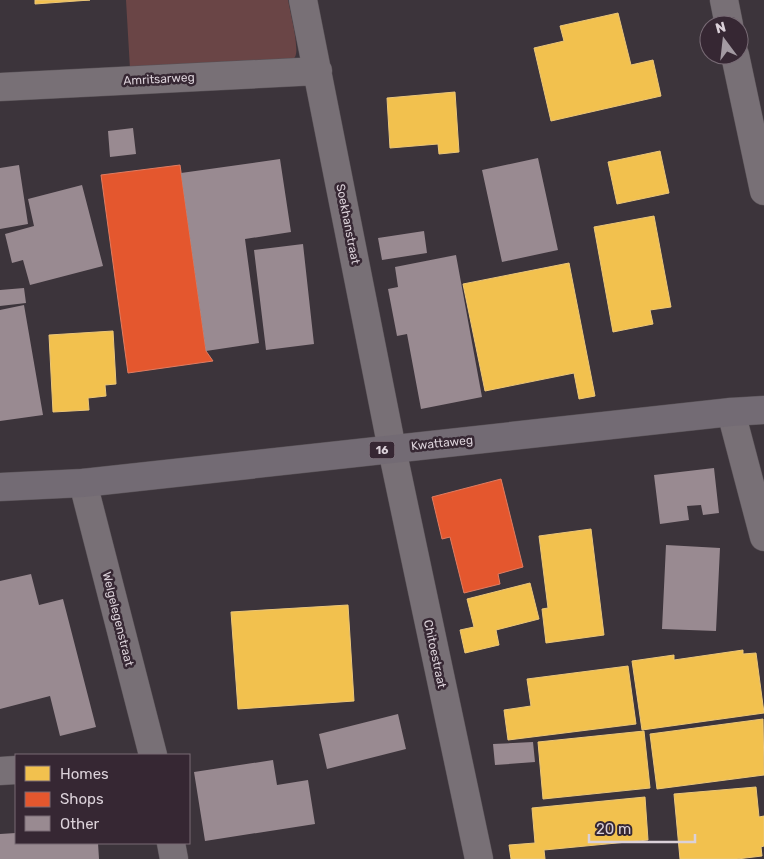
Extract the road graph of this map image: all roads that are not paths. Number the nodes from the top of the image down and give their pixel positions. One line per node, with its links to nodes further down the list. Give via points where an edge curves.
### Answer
1 (303, 0): 5 (street, Soekhanstraat)
2 (724, 0): 3 (street)
3 (727, 15)
4 (738, 65): 7 (street)
5 (318, 71): 6 (street, Amritsarweg); 10 (street, Soekhanstraat)
6 (0, 87)
7 (764, 191)
8 (764, 410): 9 (main road, Kwattaweg / 16)
9 (731, 412): 10 (main road, Kwattaweg / 16); 13 (street)
10 (392, 449): 11 (main road, Kwattaweg / 16); 19 (street, Chitoestraat)
11 (83, 483): 12 (main road, Kwattaweg / 16); 14 (street, Welgelegenstraat)
12 (0, 488)
13 (764, 536)
14 (153, 754)
15 (15, 770): 16 (street)
16 (0, 771)
17 (171, 844): 18 (street)
18 (174, 859)
19 (479, 859)

